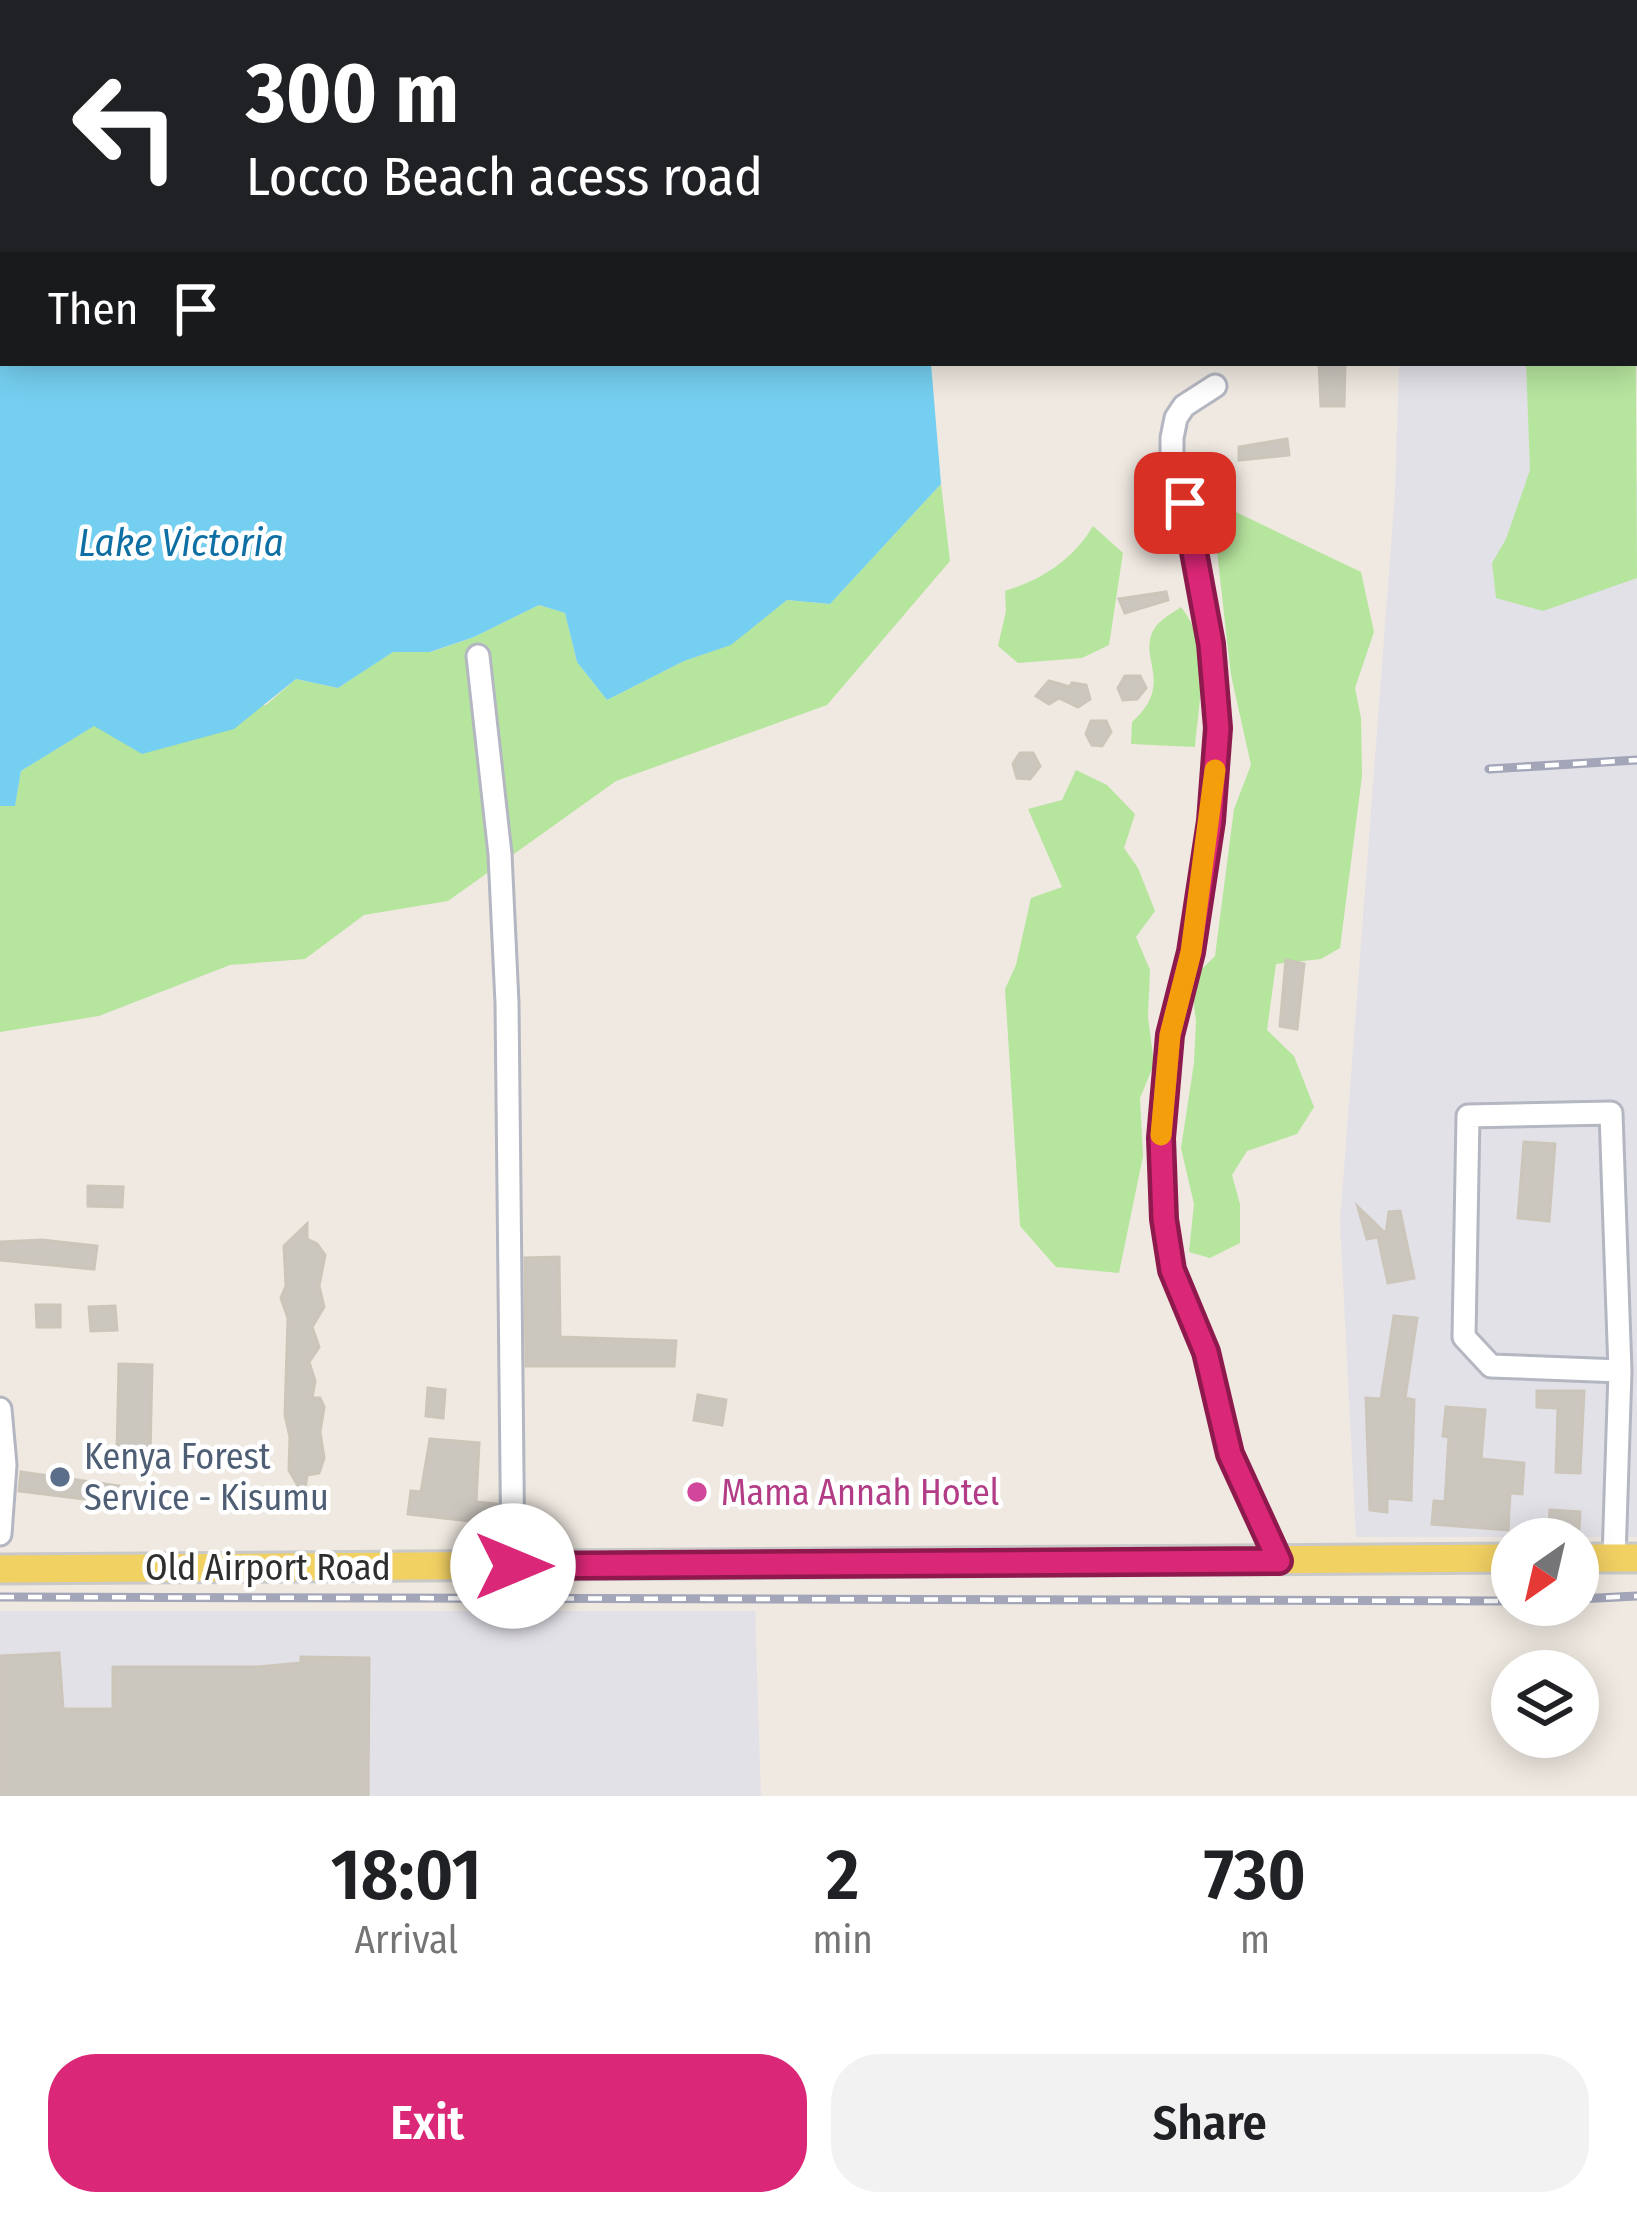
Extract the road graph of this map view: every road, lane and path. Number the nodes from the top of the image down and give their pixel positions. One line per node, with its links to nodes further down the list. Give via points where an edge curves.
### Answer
1 (1215, 386): 8 (street, via 1184,406 1172,438 1211,644 1218,728 1191,952 1170,1035 1164,1219 1172,1270 1206,1352 1230,1454)
2 (478, 656): 9 (street, via 507,1003)
3 (1620, 1371): 3 (street, via 1612,1112 1468,1117 1464,1337 1491,1366); 6 (street)
4 (0, 1408): 5 (street)
5 (0, 1534)
6 (1626, 1558)
7 (1491, 1559): 8 (main road, Old Airport Road)
8 (1279, 1561): 9 (main road, Old Airport Road)
9 (513, 1566): 10 (main road, Old Airport Road)
10 (0, 1569)

